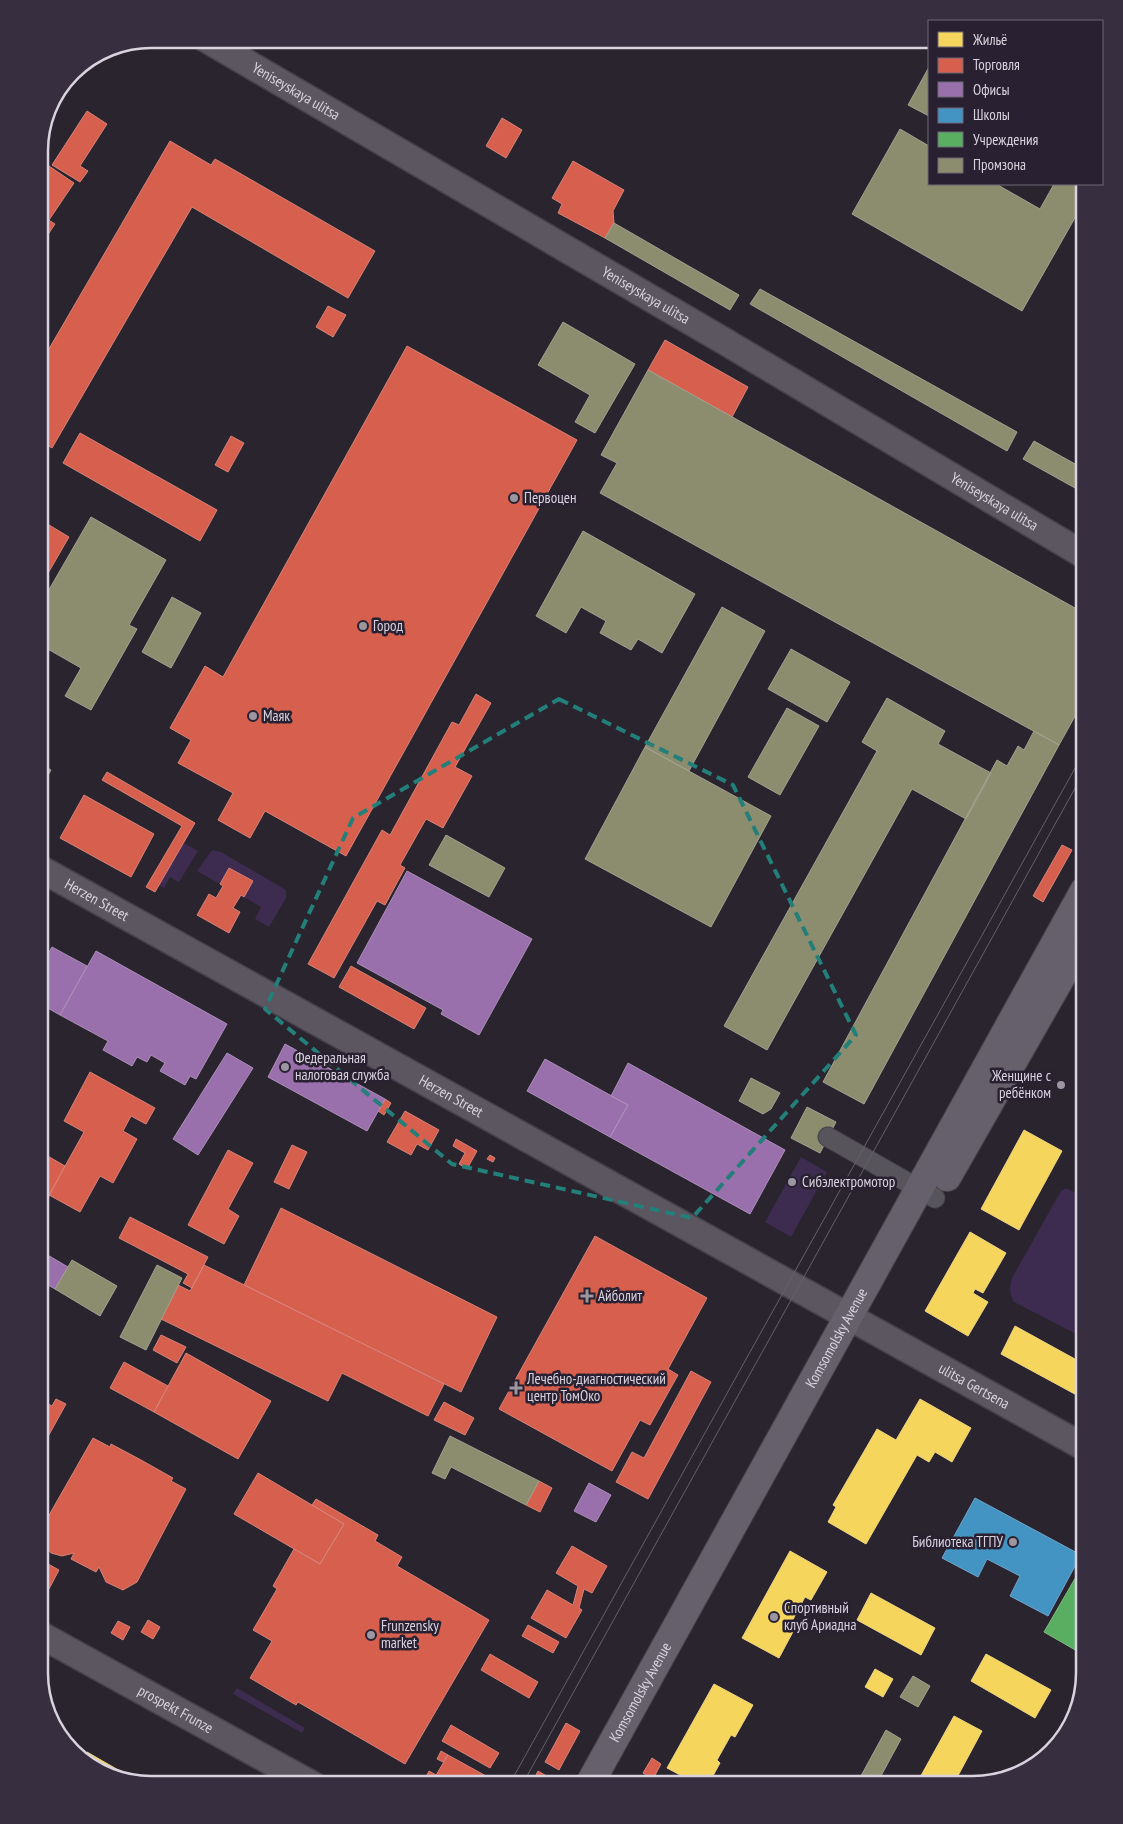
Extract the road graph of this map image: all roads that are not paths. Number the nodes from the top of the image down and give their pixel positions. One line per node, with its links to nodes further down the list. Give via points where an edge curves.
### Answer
1 (221, 48): 2 (street, Yeniseyskaya ulitsa)
2 (1076, 550)
3 (48, 873): 8 (street, Herzen Street)
4 (1076, 906): 7 (main road, Komsomolsky Avenue)
5 (1076, 950): 7 (main road, Komsomolsky Avenue)
6 (828, 1137): 7 (street)
7 (927, 1194): 8 (main road, Komsomolsky Avenue)
8 (857, 1321): 9 (street, ulitsa Gertsena); 12 (main road, Komsomolsky Avenue); 13 (main road, Komsomolsky Avenue)
9 (1076, 1443)
10 (48, 1639): 11 (street, prospekt Frunze)
11 (297, 1776)
12 (594, 1776)
13 (611, 1776)

